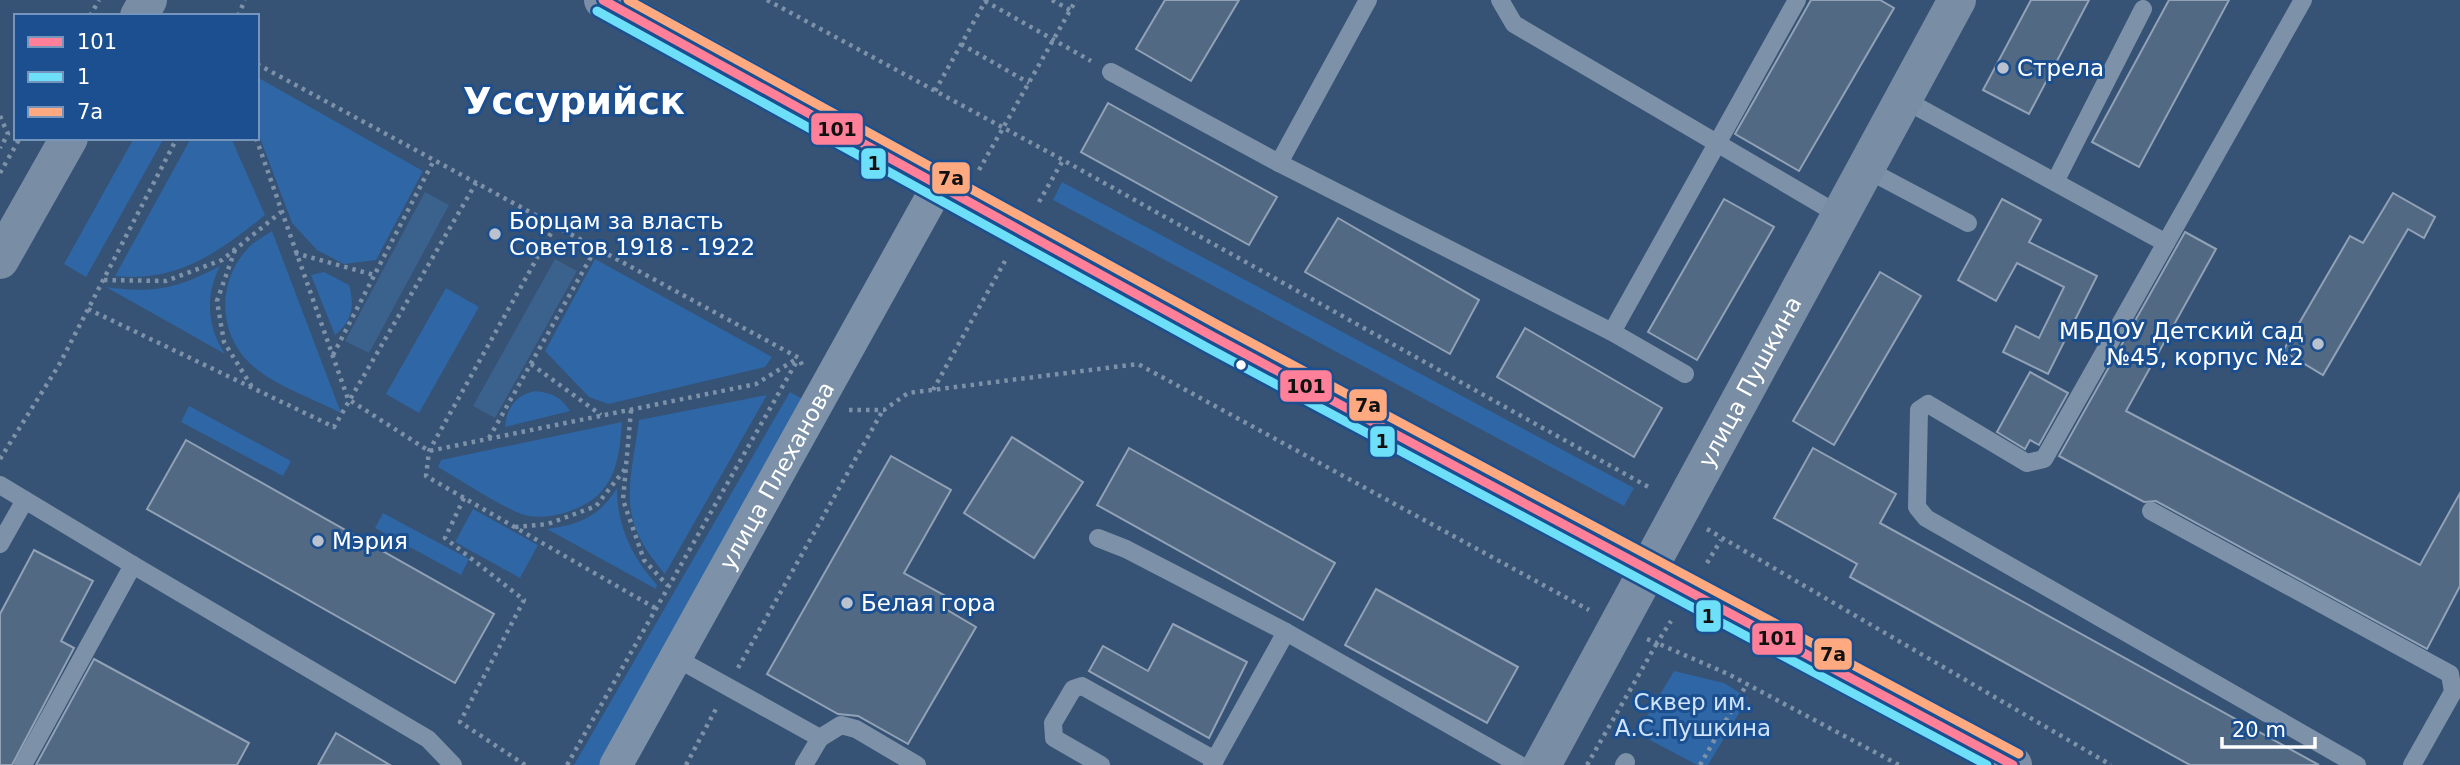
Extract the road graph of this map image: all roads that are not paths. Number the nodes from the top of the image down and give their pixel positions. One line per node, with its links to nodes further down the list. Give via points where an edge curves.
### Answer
1 (603, 0): 15 (main road)
2 (1368, 0): 12 (lane)
3 (1500, 0): 11 (lane, via 1514,24)
4 (1797, 0): 11 (lane)
5 (1957, 0): 9 (main road, улица Пушкина)
6 (2303, 0): 18 (lane)
7 (2143, 9): 14 (lane)
8 (1111, 72): 12 (lane)
9 (1903, 99): 13 (main road, улица Пушкина); 14 (lane)
10 (68, 140): 19 (main road)
11 (1717, 141): 16 (lane); 20 (lane)
12 (1279, 163): 20 (lane)
13 (1866, 169): 16 (main road, улица Пушкина); 17 (lane)
14 (2055, 182): 18 (lane)
15 (938, 186): 28 (main road); 30 (street, улица Плеханова)
16 (1841, 216): 28 (main road, улица Пушкина, via 1667,500)
17 (1969, 223)
18 (2166, 243): 42 (lane, via 2043,459 2027,463 1928,404 1919,410 1917,507 1926,518)
19 (0, 260)
20 (1612, 332): 21 (lane)
21 (1685, 373)
22 (0, 485): 23 (lane)
23 (25, 500): 26 (lane); 27 (lane)
24 (2151, 511): 43 (lane, via 2450,674 2453,692)
25 (1098, 538): 29 (lane)
26 (0, 544)
27 (133, 565): 33 (lane); 34 (lane, via 428,739)
28 (1648, 568): 40 (main road, улица Пушкина); 41 (main road)
29 (1286, 632): 32 (lane); 39 (lane)
30 (676, 658): 31 (lane); 35 (street, улица Плеханова)
31 (820, 738): 36 (lane); 37 (lane, via 841,726 856,729)
32 (1214, 762): 38 (lane, via 1082,686 1073,689 1053,723 1054,738)
33 (23, 765)
34 (453, 765)
35 (616, 765)
36 (804, 765)
37 (917, 765)
38 (1101, 765)
39 (1520, 765)
40 (1542, 765)
41 (2013, 765)
42 (2357, 765)
43 (2413, 765)

